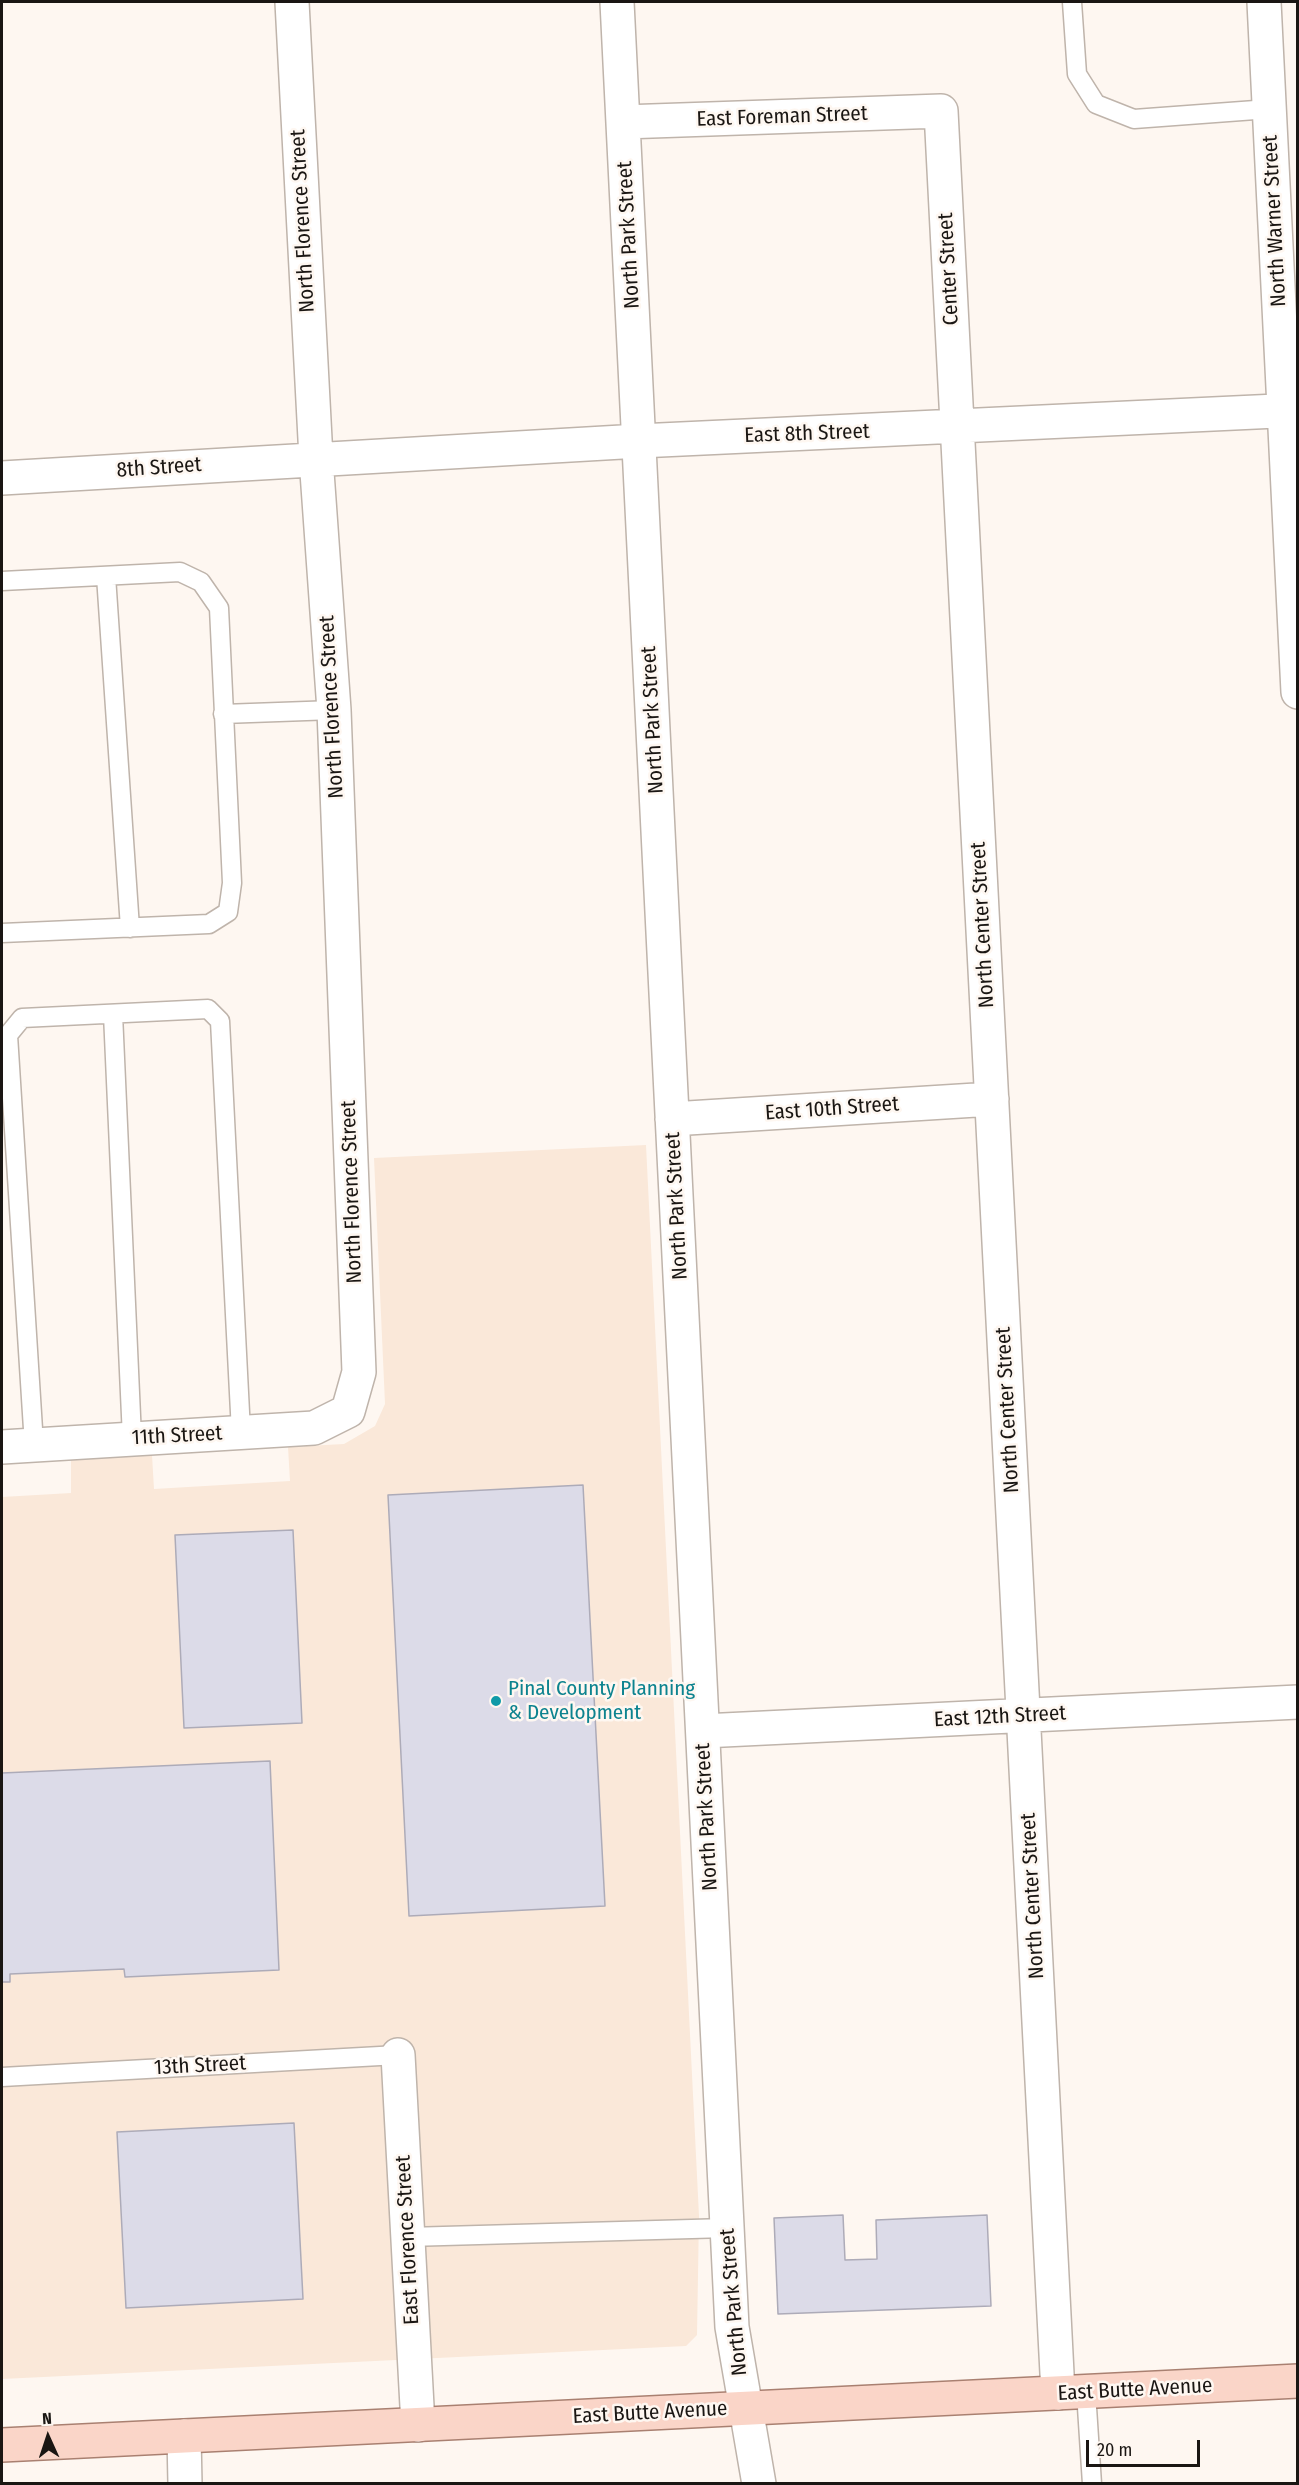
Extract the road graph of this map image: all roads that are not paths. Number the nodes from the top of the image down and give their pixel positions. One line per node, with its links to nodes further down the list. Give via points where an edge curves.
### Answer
1 (292, 2): 11 (street, North Florence Street)
2 (617, 2): 7 (street, North Park Street)
3 (1072, 2): 5 (lane, via 1077,74 1096,104 1134,119)
4 (1264, 2): 5 (street, North Warner Street)
5 (1269, 109): 8 (street, North Warner Street)
6 (941, 111): 7 (street, East Foreman Street); 9 (street, Center Street)
7 (623, 122): 10 (street, North Park Street)
8 (1291, 410): 9 (street, East 8th Street); 15 (street, North Warner Street)
9 (957, 427): 10 (street, East 8th Street); 21 (street, North Center Street)
10 (639, 441): 11 (street, East 8th Street); 22 (street, North Park Street)
11 (316, 458): 12 (street, 8th Street); 16 (street, North Florence Street)
12 (2, 478)
13 (106, 576): 14 (lane); 17 (lane, via 180,572 201,582 219,608); 18 (lane)
14 (2, 581)
15 (1298, 692)
16 (334, 710): 17 (lane); 23 (street, North Florence Street, via 359,1372)
17 (224, 714): 18 (lane, via 232,883 228,912 209,924)
18 (130, 928): 19 (lane)
19 (2, 933)
20 (113, 1014): 24 (lane, via 208,1009 220,1021); 25 (lane); 26 (lane, via 22,1018 8,1035)
21 (992, 1099): 22 (street, East 10th Street); 29 (street, North Center Street)
22 (672, 1119): 30 (street, North Park Street)
23 (348, 1411): 24 (street, 11th Street, via 314,1428)
24 (241, 1432): 25 (street, 11th Street)
25 (132, 1438): 26 (street, 11th Street)
26 (34, 1445): 27 (street, 11th Street)
27 (2, 1447)
28 (1298, 1702): 29 (street, East 12th Street)
29 (1023, 1716): 30 (street, East 12th Street); 36 (street, North Center Street)
30 (703, 1731): 33 (street, North Park Street)
31 (398, 2055): 32 (lane, 13th Street); 34 (street, East Florence Street)
32 (2, 2077)
33 (727, 2228): 34 (lane); 37 (street, North Park Street, via 732,2327)
34 (408, 2237): 38 (street, East Florence Street)
35 (1298, 2381): 36 (main road, East Butte Avenue)
36 (1072, 2393): 37 (main road, East Butte Avenue); 43 (lane)
37 (745, 2409): 38 (main road, East Butte Avenue); 42 (street, North Park Street)
38 (418, 2425): 39 (main road, East Butte Avenue)
39 (184, 2436): 40 (main road, East Butte Avenue); 41 (street)
40 (2, 2445)
41 (185, 2484)
42 (759, 2484)
43 (1092, 2484)

